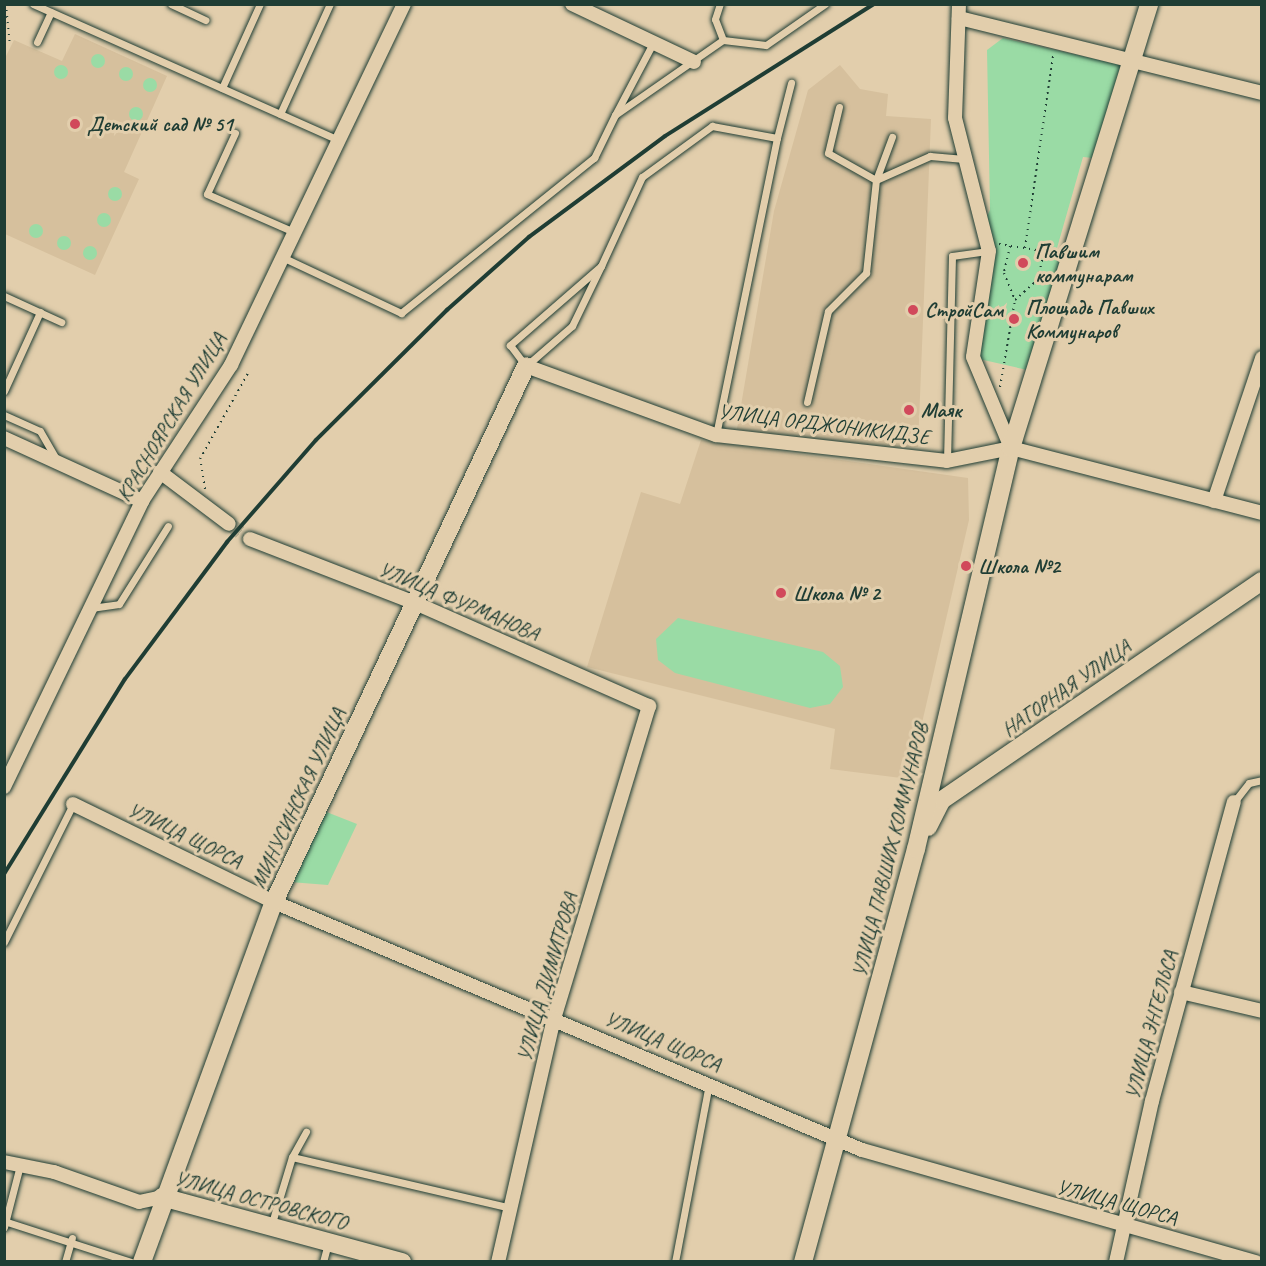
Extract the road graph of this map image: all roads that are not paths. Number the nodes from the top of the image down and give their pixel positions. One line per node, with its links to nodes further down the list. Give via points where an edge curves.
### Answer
1 (33, 4): 11 (lane)
2 (171, 4): 12 (lane)
3 (260, 4): 19 (lane)
4 (330, 4): 22 (lane)
5 (404, 4): 27 (street, КРАСНОЯРСКАЯ УЛИЦА)
6 (572, 4): 15 (street)
7 (720, 4): 13 (lane, via 716,19)
8 (1149, 4): 17 (street, УЛИЦА ПАВШИХ КОММУНАРОВ)
9 (825, 5): 13 (lane, via 766,45)
10 (959, 11): 17 (street, via 1054,43); 28 (street, via 955,118)
11 (51, 12): 14 (lane); 19 (lane)
12 (205, 20)
13 (723, 40): 16 (lane)
14 (37, 42)
15 (653, 43): 16 (street); 23 (lane)
16 (694, 62): 23 (lane)
17 (1131, 62): 20 (street); 44 (street, УЛИЦА ПАВШИХ КОММУНАРОВ)
18 (791, 83): 26 (lane)
19 (222, 88): 22 (lane)
20 (1262, 93)
21 (839, 107): 29 (lane, via 828,153)
22 (280, 114): 27 (lane)
23 (615, 115): 32 (lane, via 594,158 400,313)
24 (235, 133): 30 (lane, via 207,194)
25 (892, 137): 29 (lane)
26 (777, 138): 33 (lane, via 712,126 642,177); 42 (lane)
27 (339, 140): 30 (street, КРАСНОЯРСКАЯ УЛИЦА)
28 (969, 159): 29 (lane, via 930,156); 31 (street)
29 (876, 180): 40 (lane, via 866,273 828,311)
30 (294, 232): 32 (street, КРАСНОЯРСКАЯ УЛИЦА)
31 (993, 247): 44 (street, via 973,357); 45 (lane, via 952,256)
32 (282, 257): 47 (street, КРАСНОЯРСКАЯ УЛИЦА, via 231,365)
33 (601, 266): 38 (lane, via 572,326); 38 (lane, via 510,345)
34 (4, 296): 35 (lane)
35 (40, 312): 36 (lane); 39 (lane)
36 (61, 322)
37 (1262, 357): 49 (street)
38 (526, 366): 42 (street, УЛИЦА ОРДЖОНИКИДЗЕ); 55 (street, МИНУСИНСКАЯ УЛИЦА)
39 (4, 391)
40 (807, 402)
41 (4, 415): 46 (lane, via 40,431)
42 (716, 435): 45 (street, УЛИЦА ОРДЖОНИКИДЗЕ)
43 (4, 438): 46 (street)
44 (1011, 448): 45 (street, УЛИЦА ОРДЖОНИКИДЗЕ); 49 (street, УЛИЦА ОРДЖОНИКИДЗЕ); 62 (street, УЛИЦА ПАВШИХ КОММУНАРОВ)
45 (947, 461)
46 (58, 462): 48 (street)
47 (160, 472): 48 (street, КРАСНОЯРСКАЯ УЛИЦА); 51 (street)
48 (142, 501): 56 (street, КРАСНОЯРСКАЯ УЛИЦА)
49 (1214, 501): 50 (street, УЛИЦА ОРДЖОНИКИДЗЕ)
50 (1262, 513)
51 (229, 524)
52 (168, 526): 56 (lane, via 119,604)
53 (250, 539): 55 (street, УЛИЦА ФУРМАНОВА)
54 (1262, 580): 62 (street, НАГОРНАЯ УЛИЦА, via 942,800)
55 (415, 603): 57 (street, УЛИЦА ФУРМАНОВА); 63 (street, МИНУСИНСКАЯ УЛИЦА)
56 (92, 608): 58 (street, КРАСНОЯРСКАЯ УЛИЦА)
57 (649, 706): 67 (street, УЛИЦА ДИМИТРОВА)
58 (6, 780)
59 (1262, 780): 60 (lane, via 1248,783)
60 (1234, 802): 65 (street, УЛИЦА ЭНГЕЛЬСА)
61 (73, 804): 63 (street, УЛИЦА ЩОРСА); 64 (lane)
62 (916, 849): 70 (street, УЛИЦА ПАВШИХ КОММУНАРОВ)
63 (274, 902): 67 (street, УЛИЦА ЩОРСА); 74 (street, МИНУСИНСКАЯ УЛИЦА)
64 (4, 942)
65 (1181, 992): 66 (street); 78 (street, УЛИЦА ЭНГЕЛЬСА)
66 (1262, 1011)
67 (554, 1018): 68 (street, УЛИЦА ЩОРСА); 75 (street, УЛИЦА ДИМИТРОВА)
68 (710, 1083): 70 (street, УЛИЦА ЩОРСА); 87 (lane)
69 (306, 1132): 71 (lane)
70 (837, 1139): 78 (street, УЛИЦА ЩОРСА, via 930,1172); 88 (street, УЛИЦА ПАВШИХ КОММУНАРОВ)
71 (292, 1157): 75 (lane); 77 (lane)
72 (4, 1162): 73 (street, УЛИЦА ОСТРОВСКОГО)
73 (20, 1165): 74 (street, УЛИЦА ОСТРОВСКОГО, via 139,1202); 76 (lane)
74 (162, 1197): 77 (street, УЛИЦА ОСТРОВСКОГО); 83 (street, МИНУСИНСКАЯ УЛИЦА)
75 (511, 1208): 86 (street, УЛИЦА ДИМИТРОВА)
76 (5, 1223): 79 (lane)
77 (271, 1226): 80 (street, УЛИЦА ОСТРОВСКОГО)
78 (1125, 1227): 89 (street, УЛИЦА ЭНГЕЛЬСА); 90 (street, УЛИЦА ЩОРСА)
79 (72, 1238): 81 (lane); 82 (lane)
80 (329, 1241): 84 (lane); 85 (street, УЛИЦА ОСТРОВСКОГО)
81 (65, 1262)
82 (131, 1262)
83 (142, 1262)
84 (323, 1262)
85 (402, 1262)
86 (498, 1262)
87 (675, 1262)
88 (803, 1262)
89 (1116, 1262)
90 (1256, 1262)

